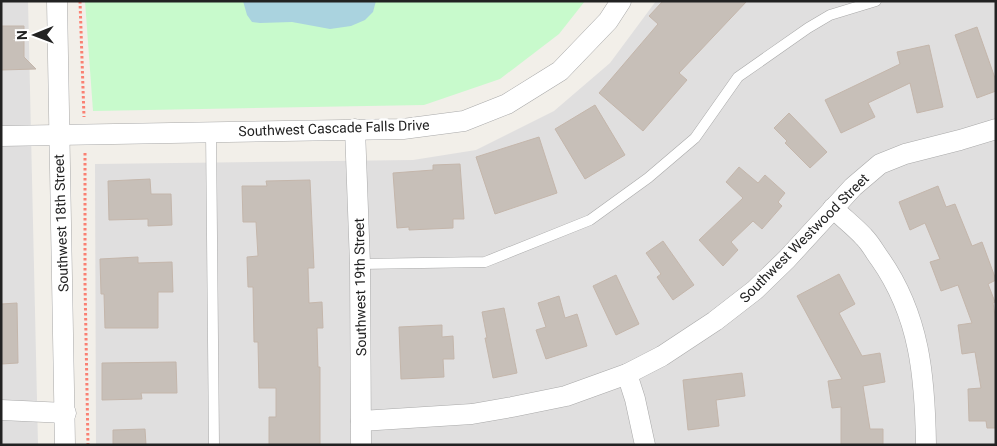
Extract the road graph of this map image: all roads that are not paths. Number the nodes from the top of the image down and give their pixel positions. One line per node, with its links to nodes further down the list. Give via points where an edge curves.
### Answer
1 (57, 1): 7 (street, Southwest 18th Street)
2 (621, 1): 4 (street, Southwest Cascade Falls Drive, via 608,20 560,71 508,104 464,121 403,129)
3 (876, 1): 10 (lane, via 830,15 738,78 695,138 648,178 590,220 485,262)
4 (355, 129): 6 (street, Southwest Cascade Falls Drive); 10 (street, Southwest 19th Street)
5 (996, 129): 9 (street, Southwest Westwood Street, via 880,164)
6 (210, 132): 7 (street, Southwest Cascade Falls Drive); 16 (lane)
7 (58, 134): 8 (street, Southwest Cascade Falls Drive); 13 (street, Southwest 18th Street)
8 (1, 136)
9 (834, 208): 11 (street, Southwest Westwood Street, via 748,296 715,322); 19 (street, via 865,238 890,273 905,303 922,367)
10 (360, 264): 14 (street, Southwest 19th Street)
11 (628, 374): 14 (street, Southwest Westwood Street, via 566,396 512,407 472,414); 18 (street)
12 (1, 410): 13 (street)
13 (66, 412): 15 (street, Southwest 18th Street)
14 (361, 421): 17 (street, Southwest 19th Street)
15 (65, 445)
16 (214, 445)
17 (361, 445)
18 (645, 445)
19 (926, 445)

